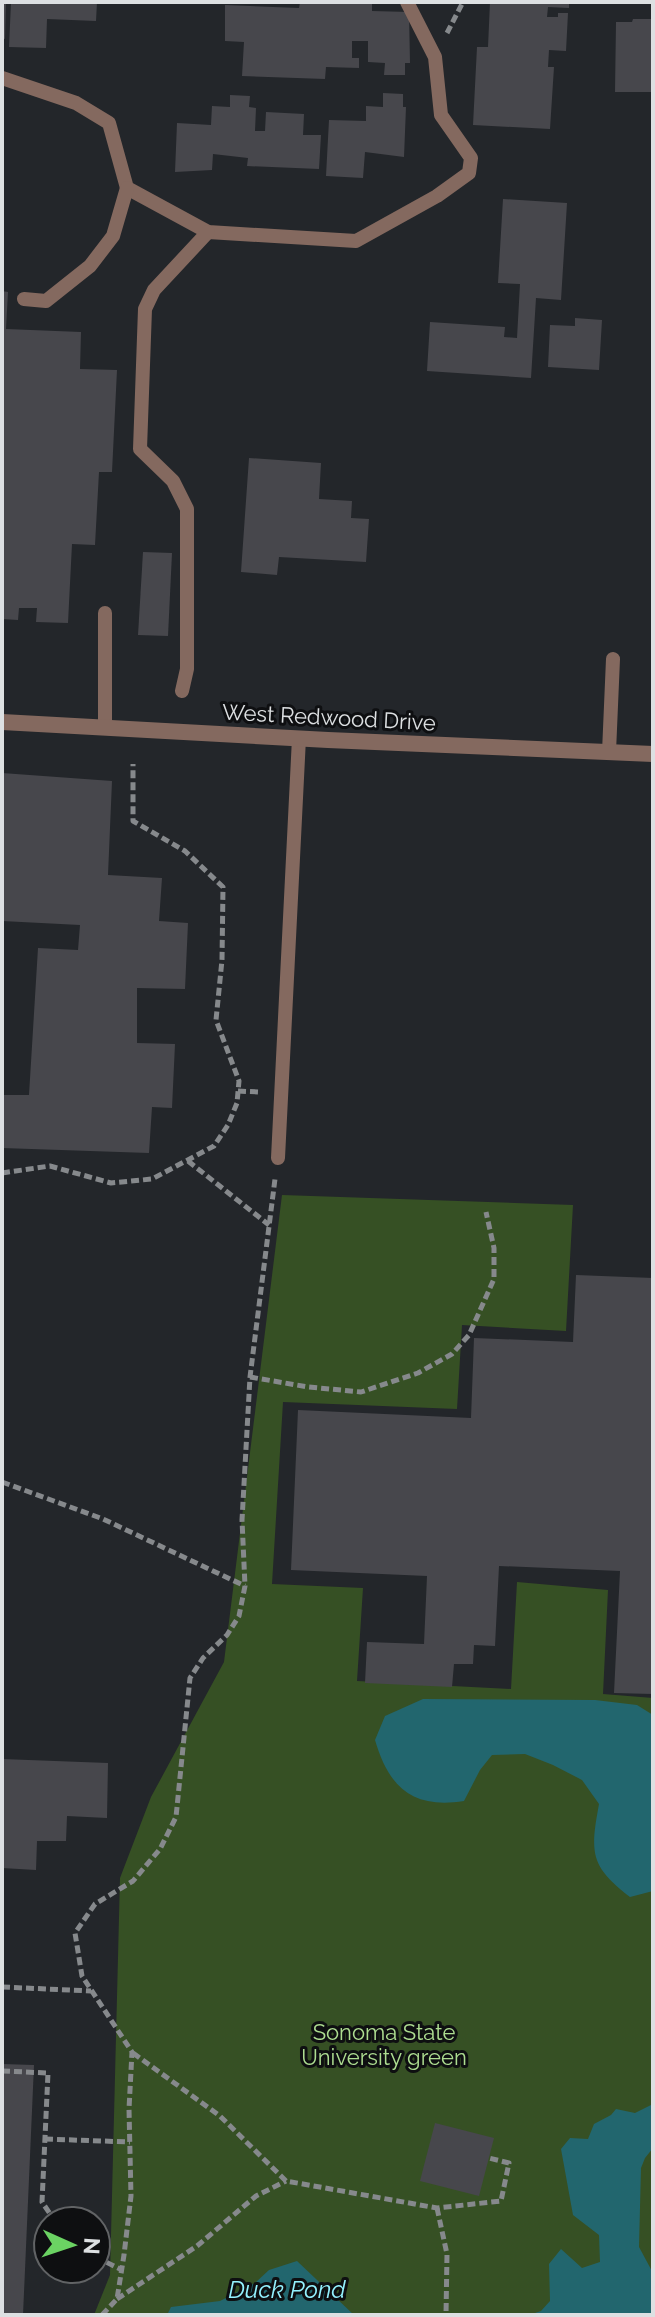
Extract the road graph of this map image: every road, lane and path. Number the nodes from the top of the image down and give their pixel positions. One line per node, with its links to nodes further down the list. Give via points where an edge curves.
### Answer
1 (407, 2): 4 (lane, via 435,57 441,115 471,158 469,173 356,241)
2 (2, 78): 3 (lane, via 76,103 109,123)
3 (127, 188): 4 (lane); 5 (lane, via 113,236 90,266 46,301)
4 (208, 232): 8 (lane, via 154,290 145,309 140,449 173,481 187,509 187,669)
5 (24, 299)
6 (105, 613): 10 (lane)
7 (613, 659): 12 (lane)
8 (182, 691)
9 (2, 722): 10 (street, West Redwood Drive)
10 (105, 726): 11 (street, West Redwood Drive)
11 (299, 738): 12 (street, West Redwood Drive); 17 (lane)
12 (609, 752): 13 (street, West Redwood Drive)
13 (653, 754)
14 (133, 764): 15 (path, via 133,821 185,851 223,887 216,1020)
15 (238, 1091): 16 (path); 18 (path, via 228,1125 214,1146)
16 (260, 1092)
17 (278, 1158): 21 (path)
18 (188, 1161): 19 (path, via 152,1179 111,1183 50,1166); 21 (path)
19 (2, 1173)
20 (486, 1212): 22 (path, via 494,1279 469,1335 452,1354 418,1373 361,1392)
21 (269, 1225): 22 (path)
22 (250, 1377): 24 (path, via 242,1520)
23 (2, 1482): 24 (path, via 103,1519)
24 (245, 1586): 26 (path, via 239,1616 190,1678 176,1817 160,1849 133,1881 95,1904 75,1933 82,1976)
25 (2, 1987): 26 (path)
26 (92, 1991): 27 (path)
27 (132, 2052): 30 (path); 32 (path, via 220,2116)
28 (2, 2071): 29 (path, via 48,2073)
29 (45, 2139): 30 (path); 33 (path)
30 (130, 2142): 36 (path, via 131,2196)
31 (489, 2158): 34 (path, via 509,2163 501,2201)
32 (286, 2181): 34 (path); 37 (path, via 256,2196 197,2246)
33 (44, 2205)
34 (437, 2208): 39 (path, via 447,2254)
35 (112, 2265): 36 (path)
36 (122, 2270): 37 (path)
37 (117, 2299): 38 (path)
38 (102, 2315)
39 (446, 2315)

